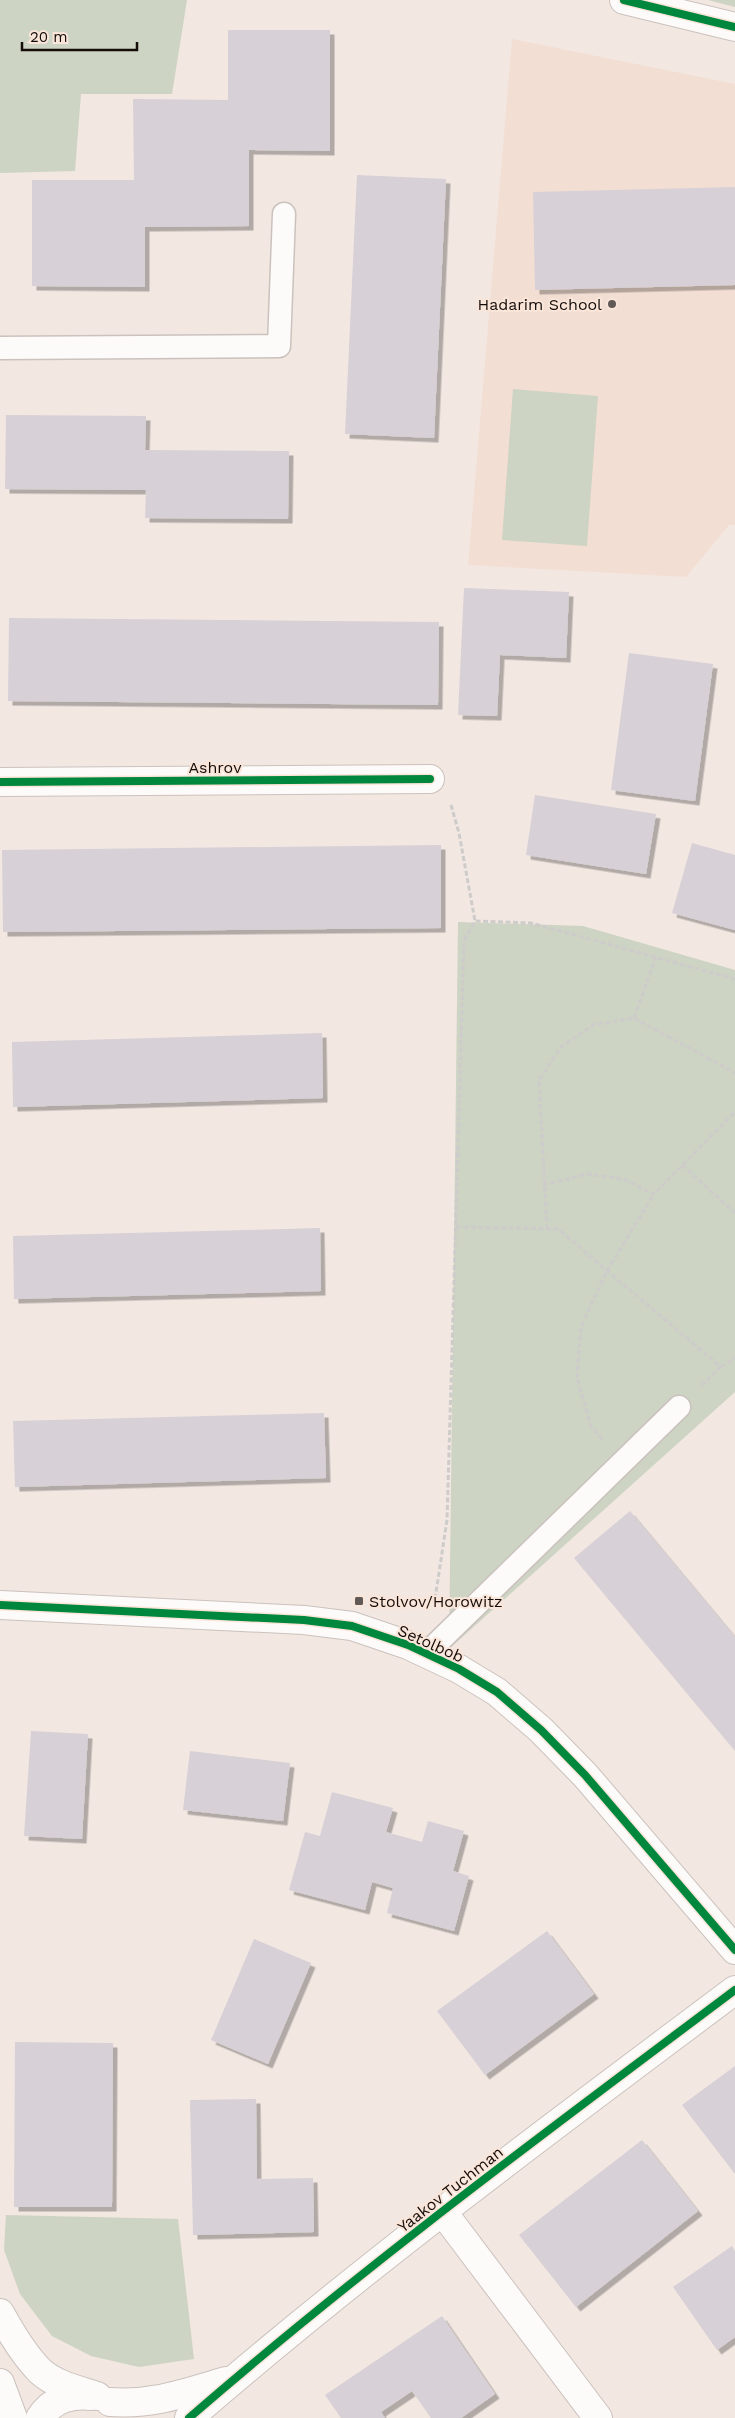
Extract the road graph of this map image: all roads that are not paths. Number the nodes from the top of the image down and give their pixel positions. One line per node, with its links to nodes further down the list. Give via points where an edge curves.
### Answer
1 (624, 0): 2 (street)
2 (735, 27)
3 (284, 214): 4 (lane, via 279,346)
4 (0, 348)
5 (430, 779): 6 (street, Ashrov)
6 (0, 782)
7 (679, 1407): 9 (lane)
8 (0, 1605): 9 (street, Setolbob, via 304,1620 352,1626)
9 (417, 1649): 10 (street, Setolbob, via 497,1692 541,1730 585,1775)
10 (735, 1950)
11 (735, 1990): 12 (street, Yaakov Tuchman)
12 (442, 2212): 14 (street, Yaakov Tuchman); 20 (street)
13 (0, 2313): 16 (street, via 15,2339 41,2372)
14 (235, 2378): 16 (street, Yaakov Tuchman, via 172,2397); 19 (street, Yaakov Tuchman)
15 (0, 2383): 17 (street)
16 (112, 2405): 18 (street, via 79,2394 60,2399)
17 (12, 2418)
18 (40, 2418)
19 (189, 2418)
20 (598, 2418)

